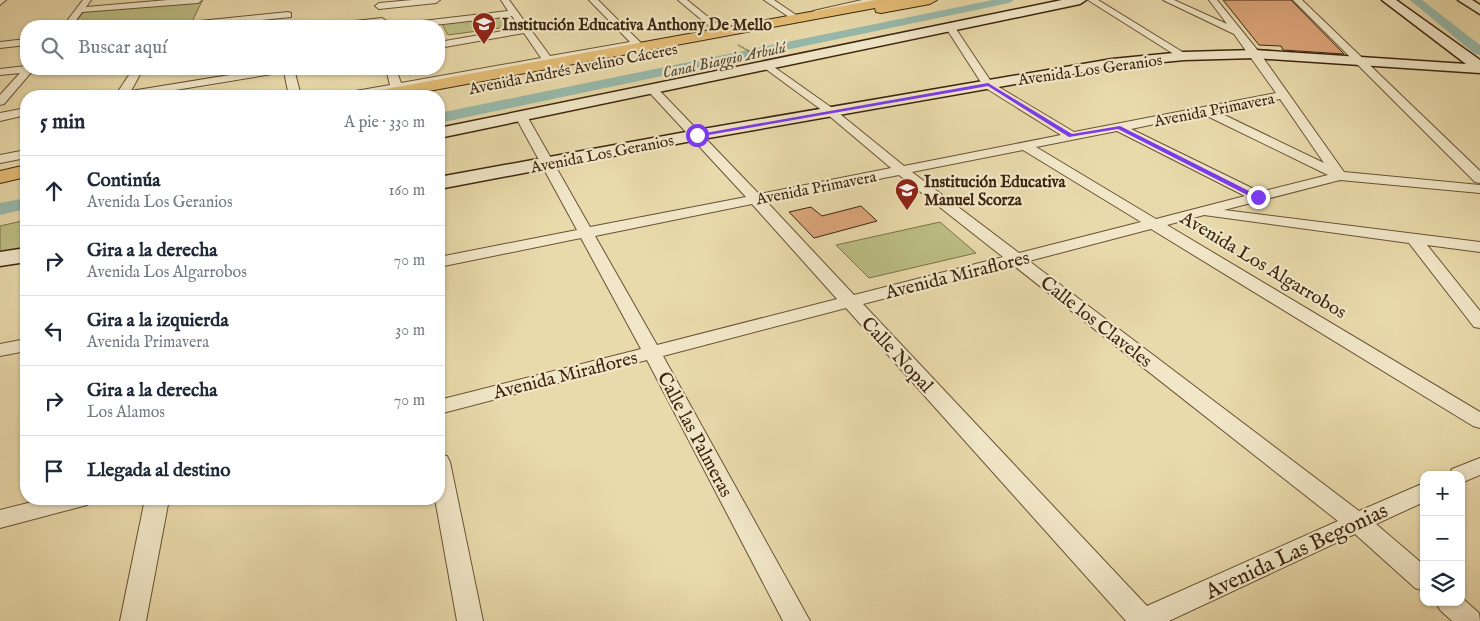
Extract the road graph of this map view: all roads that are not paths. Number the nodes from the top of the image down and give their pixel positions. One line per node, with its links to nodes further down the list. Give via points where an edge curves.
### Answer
1 (87, 0): 20 (street)
2 (198, 0): 20 (street)
3 (436, 0): 19 (street)
4 (505, 0): 23 (street)
5 (593, 0): 36 (street)
6 (682, 0): 31 (street)
7 (768, 0): 24 (street)
8 (876, 0): 18 (street, Avenida Andrés Avelino Cáceres)
9 (898, 0): 41 (highway, Avenida Andrés Avelino Cáceres)
10 (930, 0): 41 (highway, Avenida Andrés Avelino Cáceres)
11 (1080, 0): 30 (street)
12 (1092, 0): 39 (street)
13 (1167, 0): 33 (street)
14 (1213, 0): 33 (street)
15 (1298, 0): 40 (street)
16 (1388, 0): 43 (street)
17 (1464, 0): 21 (street)
18 (860, 1): 24 (street, Avenida Andrés Avelino Cáceres)
19 (378, 3): 28 (street)
20 (80, 10): 25 (street)
21 (1480, 10)
22 (202, 12): 26 (street); 27 (street, via 289,11)
23 (514, 13): 29 (street); 32 (street)
24 (792, 15): 31 (street, Avenida Andrés Avelino Cáceres)
25 (72, 20)
26 (189, 20)
27 (288, 20)
28 (381, 20)
29 (445, 21)
30 (951, 28): 42 (street); 51 (street)
31 (718, 29): 36 (street, Avenida Andrés Avelino Cáceres)
32 (526, 30): 35 (street); 41 (street)
33 (1238, 33): 38 (street)
34 (20, 43): 37 (street)
35 (445, 44)
36 (637, 44): 41 (street, Avenida Andrés Avelino Cáceres)
37 (0, 45)
38 (1255, 54): 39 (street, Avenida Los Geranios); 40 (street, Avenida Los Geranios); 60 (street)
39 (1184, 56): 51 (street, Avenida Los Geranios, via 1104,64)
40 (1362, 62): 43 (street, Avenida Los Geranios); 81 (street)
41 (550, 65): 52 (highway, Avenida Andrés Avelino Cáceres); 59 (highway, Avenida Andrés Avelino Cáceres)
42 (767, 66): 53 (street); 63 (street, Calle los Claveles)
43 (1480, 68)
44 (20, 70): 45 (street)
45 (0, 72)
46 (24, 75): 61 (street)
47 (134, 75): 54 (street)
48 (248, 75): 55 (street)
49 (290, 75): 56 (street)
50 (394, 75): 52 (street)
51 (988, 85): 63 (street, Avenida Los Geranios); 70 (street)
52 (397, 89): 57 (street, Avenida Andrés Avelino Cáceres); 58 (highway, Avenida Andrés Avelino Cáceres)
53 (652, 89): 66 (street); 69 (street, Calle Nopal)
54 (125, 90)
55 (157, 90)
56 (294, 90)
57 (389, 90)
58 (394, 90)
59 (445, 90)
60 (1282, 96): 62 (street, Avenida Primavera); 80 (street)
61 (0, 102)
62 (1204, 110): 67 (street, Avenida Primavera); 80 (street)
63 (831, 112): 69 (street, Avenida Los Geranios); 77 (street, Calle los Claveles)
64 (20, 113): 65 (street)
65 (0, 116)
66 (520, 116): 68 (street); 75 (street, Calle las Palmeras)
67 (1118, 127): 70 (street, Avenida Primavera); 84 (street)
68 (445, 132)
69 (697, 135): 75 (street, Avenida Los Geranios); 85 (street, Calle Nopal)
70 (1071, 136): 71 (street, Avenida Primavera)
71 (1025, 146): 77 (street, Avenida Primavera); 87 (street, Avenida Los Algarrobos)
72 (20, 155): 73 (street)
73 (0, 159)
74 (20, 161): 76 (highway)
75 (546, 163): 82 (street, Avenida Los Geranios); 88 (street, Calle las Palmeras)
76 (0, 165)
77 (901, 170): 85 (street, Avenida Primavera); 93 (street, Calle los Claveles)
78 (20, 173): 79 (highway)
79 (0, 176)
80 (1340, 176): 83 (street, Avenida Miraflores); 84 (street, Avenida Miraflores)
81 (1480, 179)
82 (445, 182)
83 (1480, 189)
84 (1258, 197): 86 (street, Avenida Miraflores)
85 (755, 199): 88 (street, Avenida Primavera); 95 (street, Calle Nopal)
86 (1201, 212): 87 (street, Avenida Miraflores); 89 (street)
87 (1156, 223): 93 (street, Avenida Miraflores); 101 (street, Avenida Los Algarrobos)
88 (585, 233): 94 (street, Avenida Primavera); 99 (street, Calle las Palmeras)
89 (1416, 241): 90 (street); 96 (street)
90 (1480, 247)
91 (20, 256): 92 (street)
92 (0, 259)
93 (1016, 259): 95 (street, Avenida Miraflores); 109 (street, Calle los Claveles)
94 (445, 261)
95 (850, 302): 99 (street, Avenida Miraflores); 115 (street, Calle Nopal)
96 (1480, 323)
97 (20, 345): 98 (street)
98 (0, 350)
99 (652, 352): 100 (street, Avenida Miraflores); 114 (street, Calle las Palmeras)
100 (445, 405)
101 (1480, 421)
102 (1480, 466): 103 (street)
103 (1465, 473)
104 (445, 493): 113 (street)
105 (1420, 494): 109 (street, Avenida Las Begonias)
106 (55, 505): 108 (street)
107 (156, 505): 112 (street)
108 (0, 519)
109 (1358, 522): 110 (street, Calle los Claveles); 115 (street, Avenida Las Begonias)
110 (1420, 576)
111 (1453, 606): 116 (street)
112 (133, 621)
113 (470, 621)
114 (797, 621)
115 (1142, 621)
116 (1470, 621)

